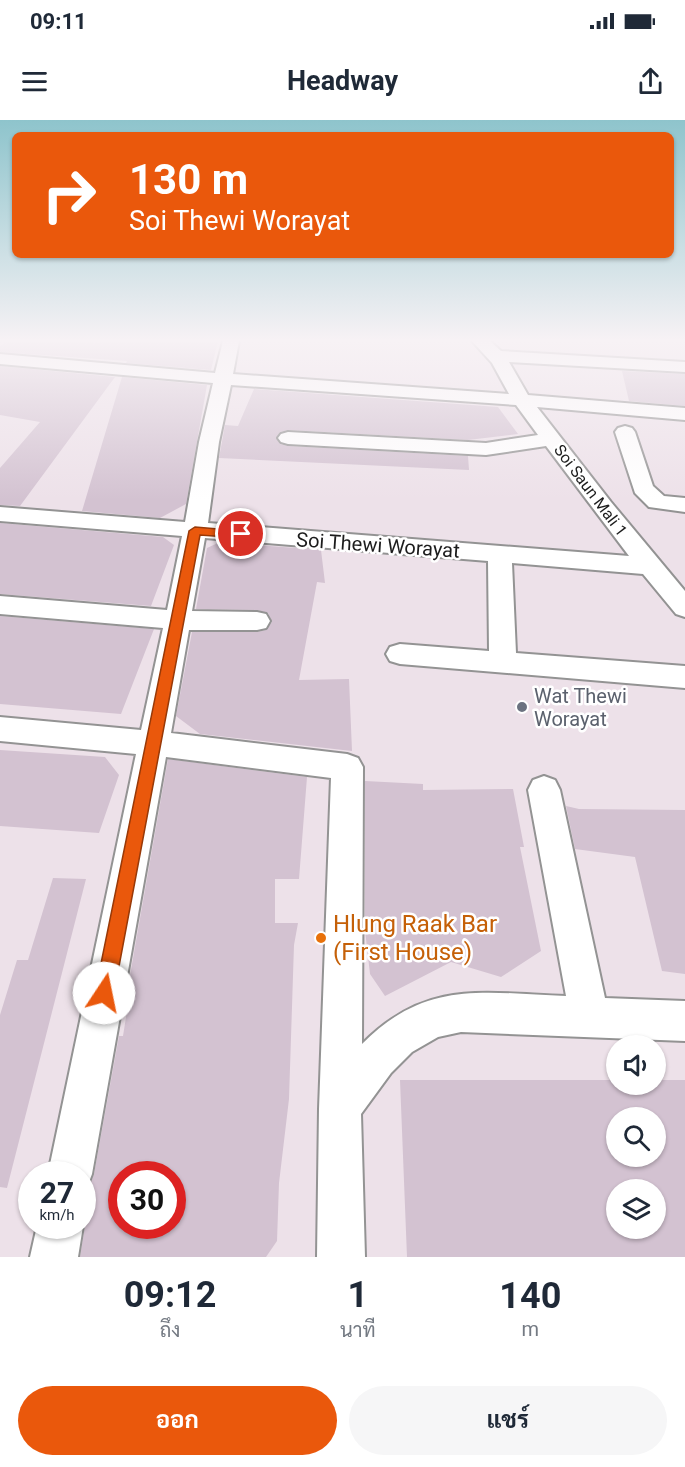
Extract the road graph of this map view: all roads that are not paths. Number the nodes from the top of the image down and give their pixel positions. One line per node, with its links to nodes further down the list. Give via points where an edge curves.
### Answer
1 (220, 394): 13 (street)
2 (429, 394): 5 (street)
3 (519, 394): 5 (street, Soi Saun Mali 1)
4 (618, 394): 6 (street)
5 (523, 401): 6 (street); 10 (street, Soi Saun Mali 1)
6 (620, 407): 7 (street)
7 (685, 414)
8 (624, 432): 11 (street, via 643,488 657,502)
9 (288, 438): 10 (street, via 486,449)
10 (552, 439): 15 (street, Soi Saun Mali 1)
11 (685, 505)
12 (0, 514): 13 (street, Soi Thewi Worayat)
13 (195, 531): 14 (street, Soi Thewi Worayat); 18 (street)
14 (500, 555): 15 (street, Soi Thewi Worayat); 21 (street)
15 (649, 566): 17 (street, Soi Saun Mali 1)
16 (0, 605): 18 (street)
17 (685, 608)
18 (176, 620): 19 (street); 24 (street)
19 (256, 621)
20 (400, 654): 21 (street)
21 (503, 662): 22 (street)
22 (685, 676)
23 (0, 729): 24 (street)
24 (152, 743): 28 (street, via 347,768); 29 (street)
25 (544, 790): 26 (street)
26 (589, 1016): 27 (street); 28 (street, via 461,1012 426,1020 390,1042 365,1070)
27 (685, 1021)
28 (340, 1109): 32 (street)
29 (72, 1161)
30 (57, 1239): 31 (street)
31 (54, 1257)
32 (341, 1257)

